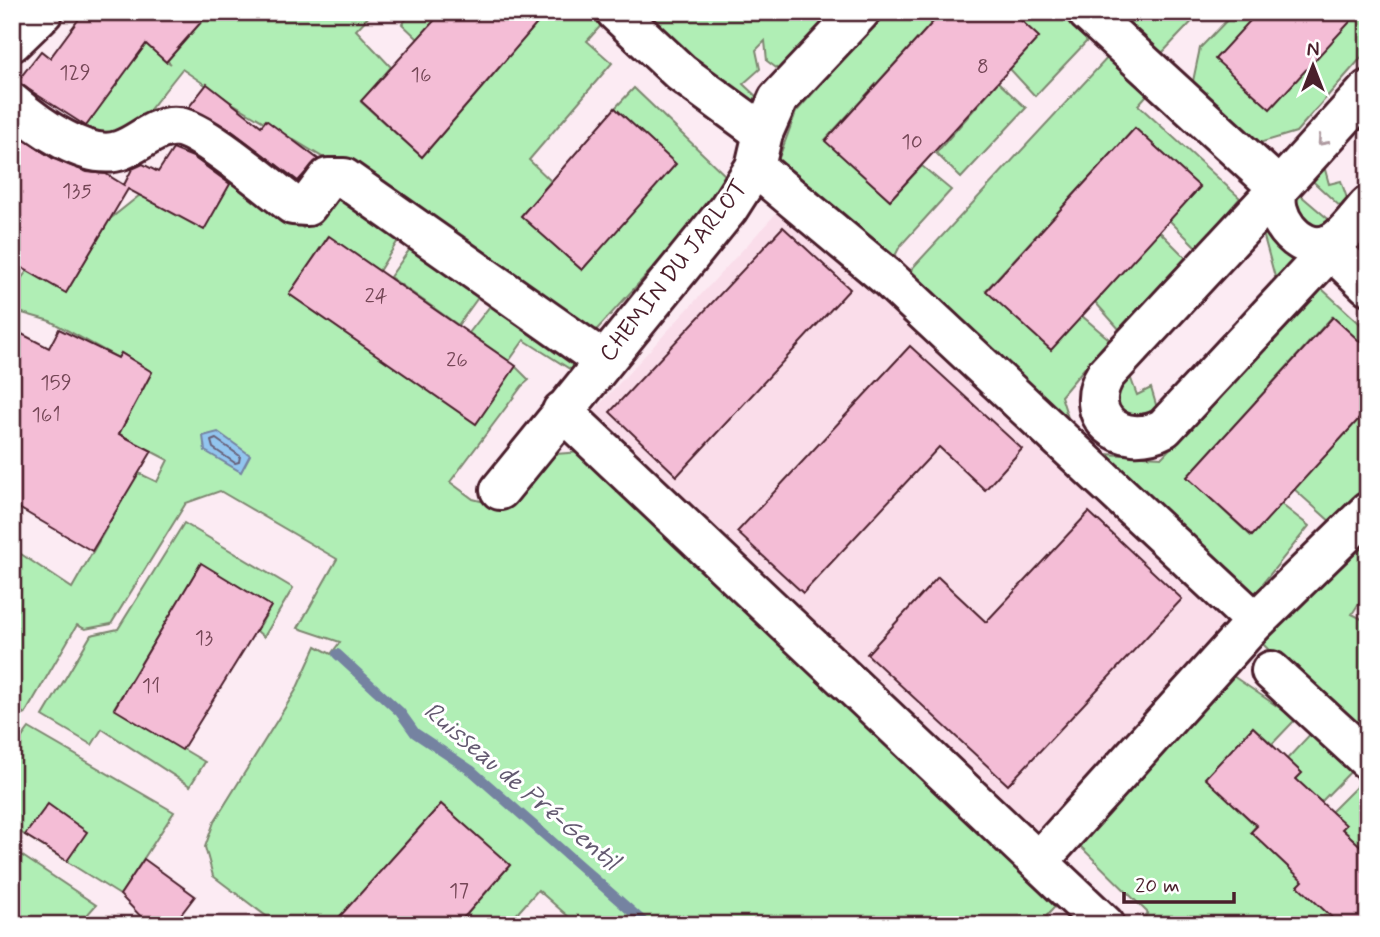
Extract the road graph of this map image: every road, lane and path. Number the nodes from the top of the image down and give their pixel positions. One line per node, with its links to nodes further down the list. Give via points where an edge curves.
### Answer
1 (43, 12): 5 (street)
2 (616, 12): 8 (street)
3 (860, 12): 8 (street, CHEMIN DU JARLOT, via 778,99)
4 (1087, 12): 9 (street)
5 (12, 42)
6 (1368, 90): 9 (street, one-way to 9)
7 (12, 103): 13 (street, via 92,152 121,150 165,127 191,130 293,205 307,206 328,178 344,178)
8 (759, 150): 13 (street, CHEMIN DU JARLOT, via 729,209); 16 (street)
9 (1279, 188): 11 (street, via 1278,217 1302,240); 15 (street, via 1105,374 1098,402)
10 (1368, 206): 11 (street)
11 (1328, 248): 12 (street); 15 (street, via 1164,428 1142,438)
12 (1368, 285)
13 (604, 361): 14 (street, CHEMIN DU JARLOT)
14 (562, 411): 17 (street, CHEMIN DU JARLOT); 22 (street)
15 (1112, 427): 16 (street)
16 (1080, 457): 19 (street, via 1246,613)
17 (500, 490)
18 (1368, 512): 19 (street)
19 (1251, 626): 22 (street)
20 (1271, 671): 21 (street)
21 (1368, 760)
22 (1039, 861): 23 (street)
23 (1083, 917)

